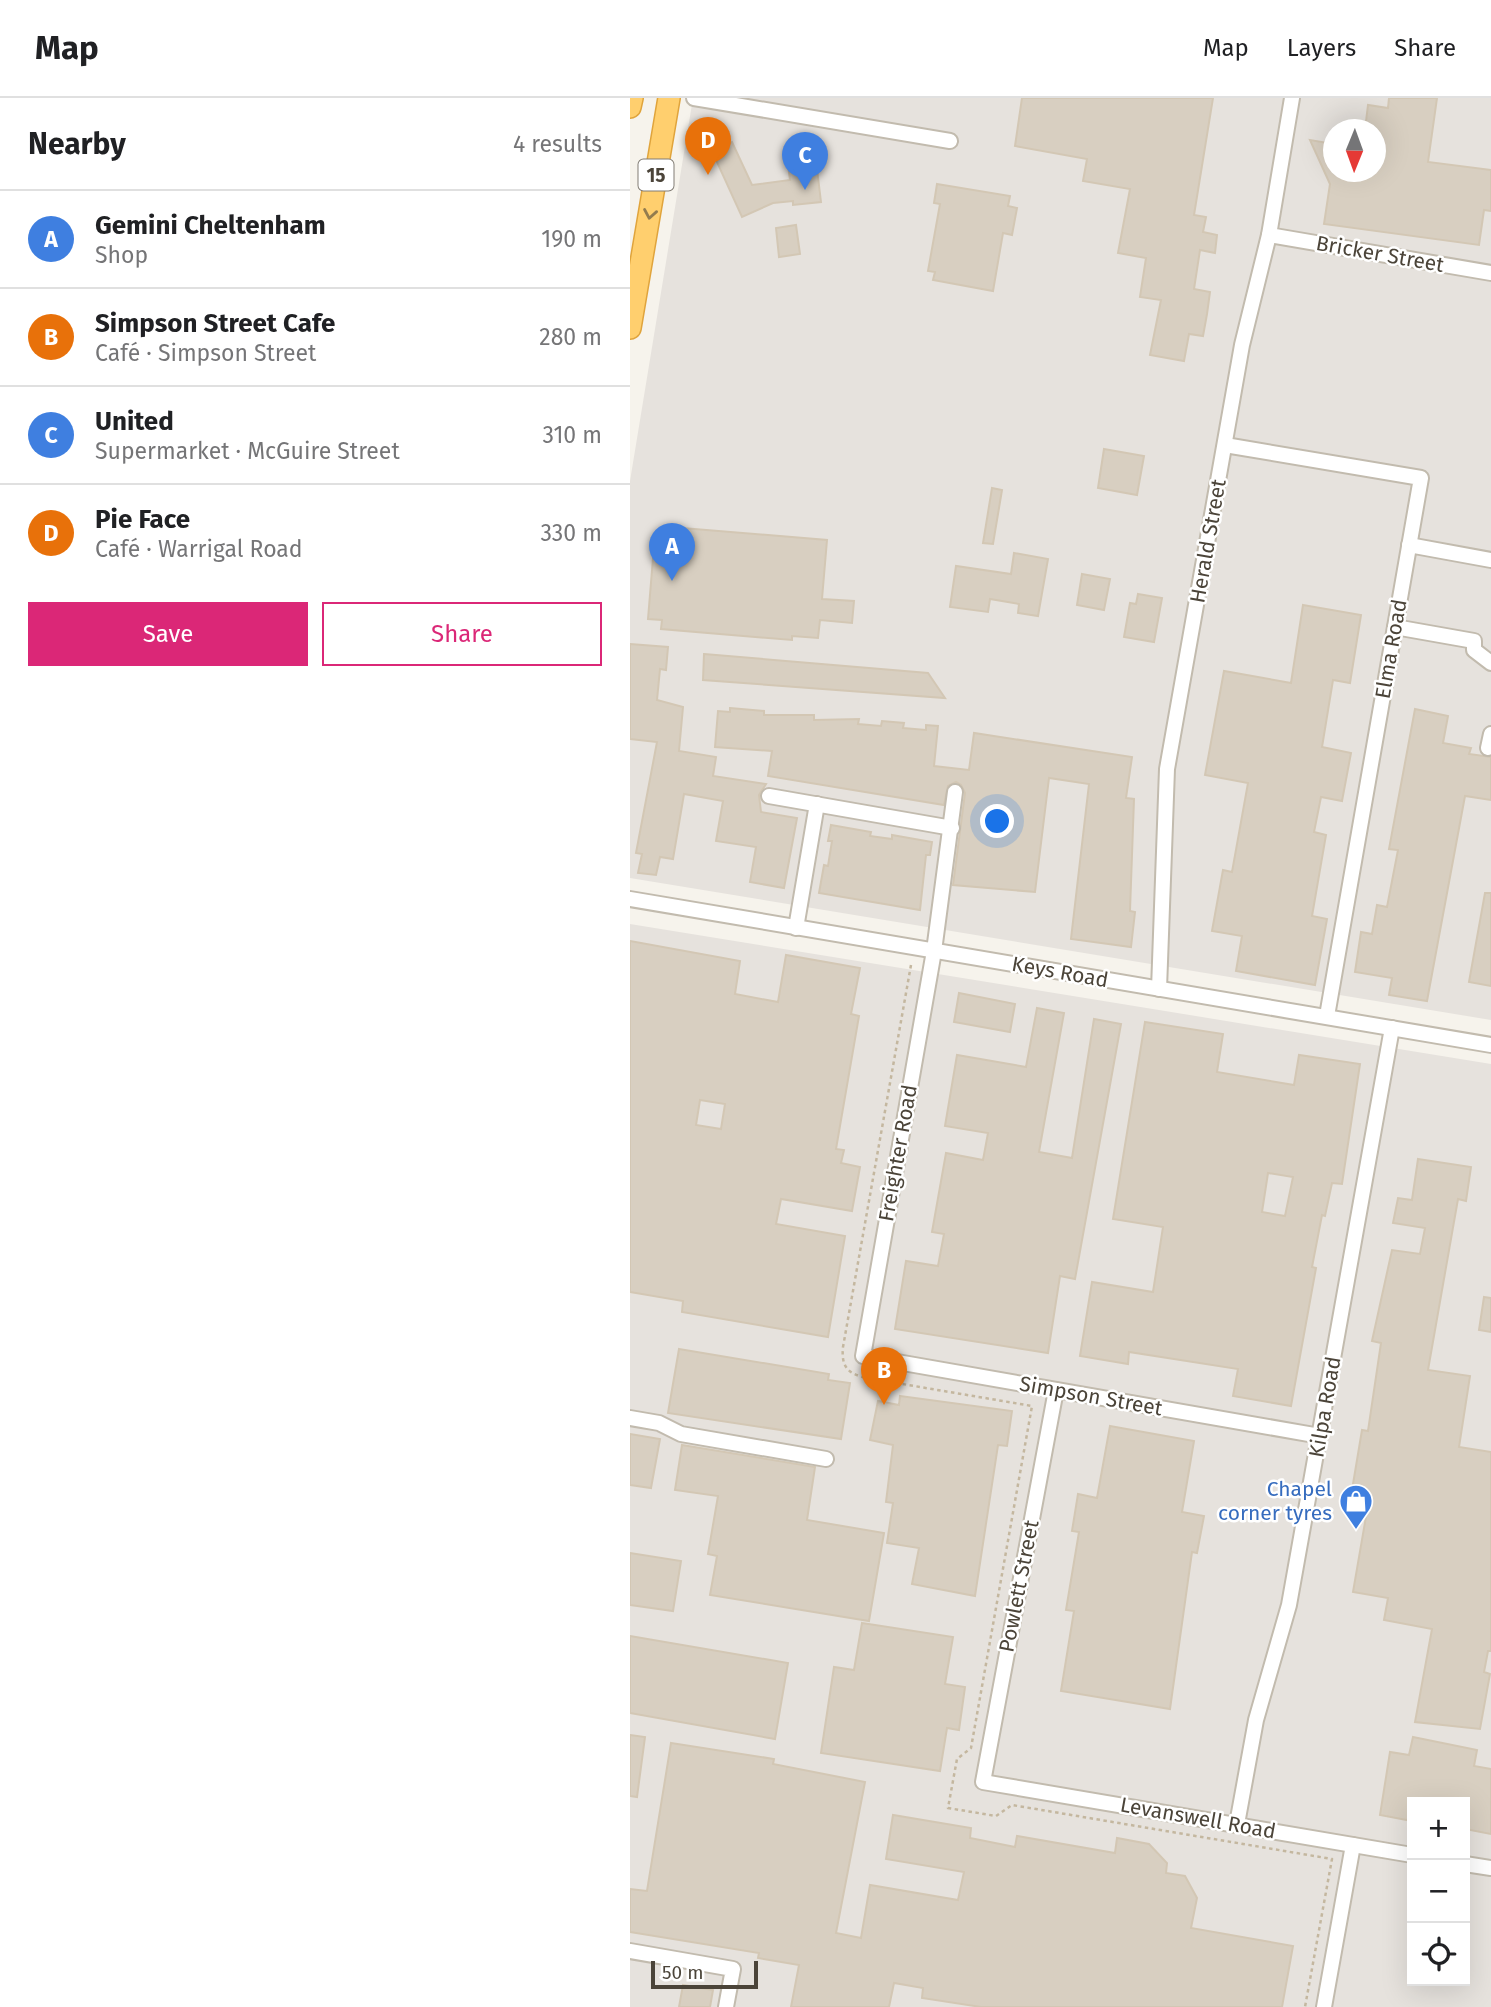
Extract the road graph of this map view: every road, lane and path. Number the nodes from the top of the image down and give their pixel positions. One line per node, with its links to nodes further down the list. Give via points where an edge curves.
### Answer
1 (632, 98): 5 (highway)
2 (669, 98): 9 (highway, 15, one-way to 9)
3 (694, 98): 6 (street)
4 (1292, 98): 7 (street, Herald Street)
5 (630, 107)
6 (950, 141)
7 (1269, 235): 8 (street, Bricker Street); 10 (street, Herald Street, via 1242,345)
8 (1491, 274)
9 (630, 328)
10 (1225, 445): 11 (street, Elma Road, via 1421,478); 22 (street, Herald Street, via 1167,769)
11 (1409, 545): 12 (street); 13 (street, Elma Road)
12 (1491, 560)
13 (1395, 627): 14 (street, via 1475,641 1474,650); 23 (street, Elma Road)
14 (1491, 663)
15 (955, 792): 18 (street, Freighter Road)
16 (769, 796): 17 (street)
17 (817, 804): 18 (street); 20 (street)
18 (952, 828): 21 (street, Freighter Road)
19 (630, 899): 20 (street, Keys Road)
20 (796, 928): 21 (street, Keys Road)
21 (934, 951): 22 (street, Keys Road); 26 (street, Freighter Road)
22 (1159, 989): 23 (street, Keys Road)
23 (1327, 1016): 24 (street, Keys Road)
24 (1392, 1028): 25 (street, Keys Road); 29 (street, Kilpa Road)
25 (1491, 1045)
26 (863, 1356): 27 (street, Simpson Street)
27 (1056, 1390): 29 (street, Simpson Street); 31 (street, Powlett Street)
28 (630, 1418): 30 (street, via 659,1423 681,1434)
29 (1320, 1436): 32 (street, Kilpa Road, via 1289,1605 1256,1720)
30 (826, 1460)
31 (983, 1782): 32 (street, Levanswell Road)
32 (1237, 1824): 33 (street, Levanswell Road)
33 (1353, 1845): 34 (street, Levanswell Road); 39 (street)
34 (1407, 1854)
35 (1470, 1865): 36 (street)
36 (1491, 1868)
37 (630, 1951): 38 (street, via 733,1969)
38 (726, 2007)
39 (1324, 2007)

